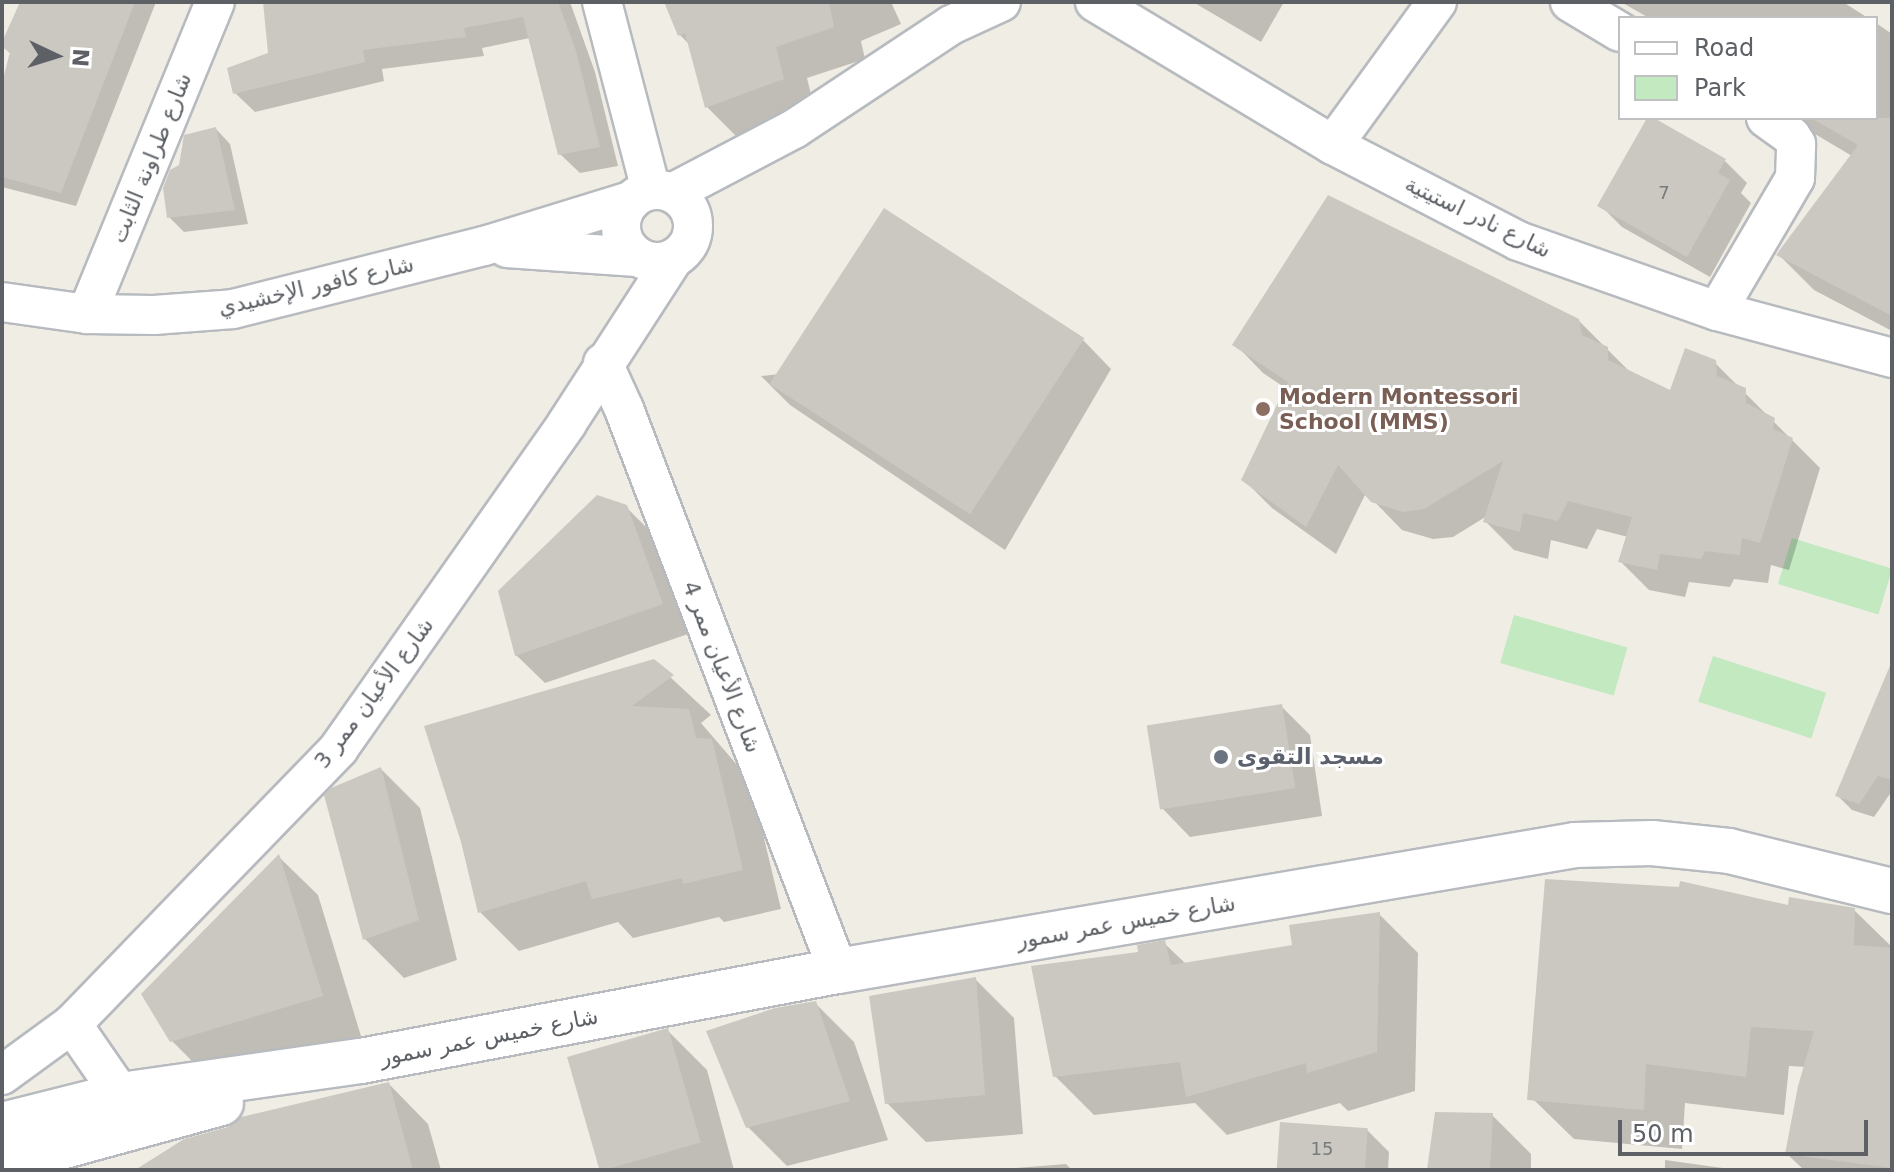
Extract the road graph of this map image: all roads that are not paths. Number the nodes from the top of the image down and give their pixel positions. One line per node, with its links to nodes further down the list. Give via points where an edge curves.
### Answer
1 (215, 2): 16 (street, شارع طراونة الثابت)
2 (602, 2): 11 (street)
3 (1001, 2): 7 (street, شارع كافور الإخشيدي)
4 (1095, 2): 10 (street, شارع نادر استيتية)
5 (1437, 2): 10 (street)
6 (1570, 2): 8 (street)
7 (946, 13): 11 (street, شارع كافور الإخشيدي, via 794,129)
8 (1618, 31)
9 (1769, 120): 15 (street, via 1796,144 1795,178)
10 (1333, 145): 15 (street, شارع نادر استيتية, via 1518,241)
11 (661, 200): 12 (street, شارع كافور الإخشيدي); 13 (street, شارع الأعيان ممر 3, via 690,240); 13 (street, via 622,215 625,245)
12 (484, 246): 13 (street, شارع كافور الإخشيدي); 16 (street, شارع كافور الإخشيدي, via 233,309)
13 (650, 258): 18 (street, شارع الأعيان ممر 3)
14 (2, 302): 16 (street, شارع كافور الإخشيدي)
15 (1717, 311): 17 (street, شارع نادر استيتية)
16 (87, 314)
17 (1892, 358)
18 (603, 363): 20 (street, شارع الأعيان ممر 4); 21 (street, شارع الأعيان ممر 3, via 567,423 339,748)
19 (1892, 891): 20 (street, شارع خميس عمر سمور, via 1729,851 1652,843 1575,845)
20 (838, 971): 22 (street, شارع خميس عمر سمور)
21 (72, 1024): 23 (street, شارع الأعيان ممر 3); 24 (street)
22 (361, 1061): 24 (street, شارع خميس عمر سمور); 26 (street, شارع خميس عمر سمور)
23 (2, 1075)
24 (121, 1095): 25 (street, شارع خميس عمر سمور)
25 (2, 1125)
26 (2, 1163)

